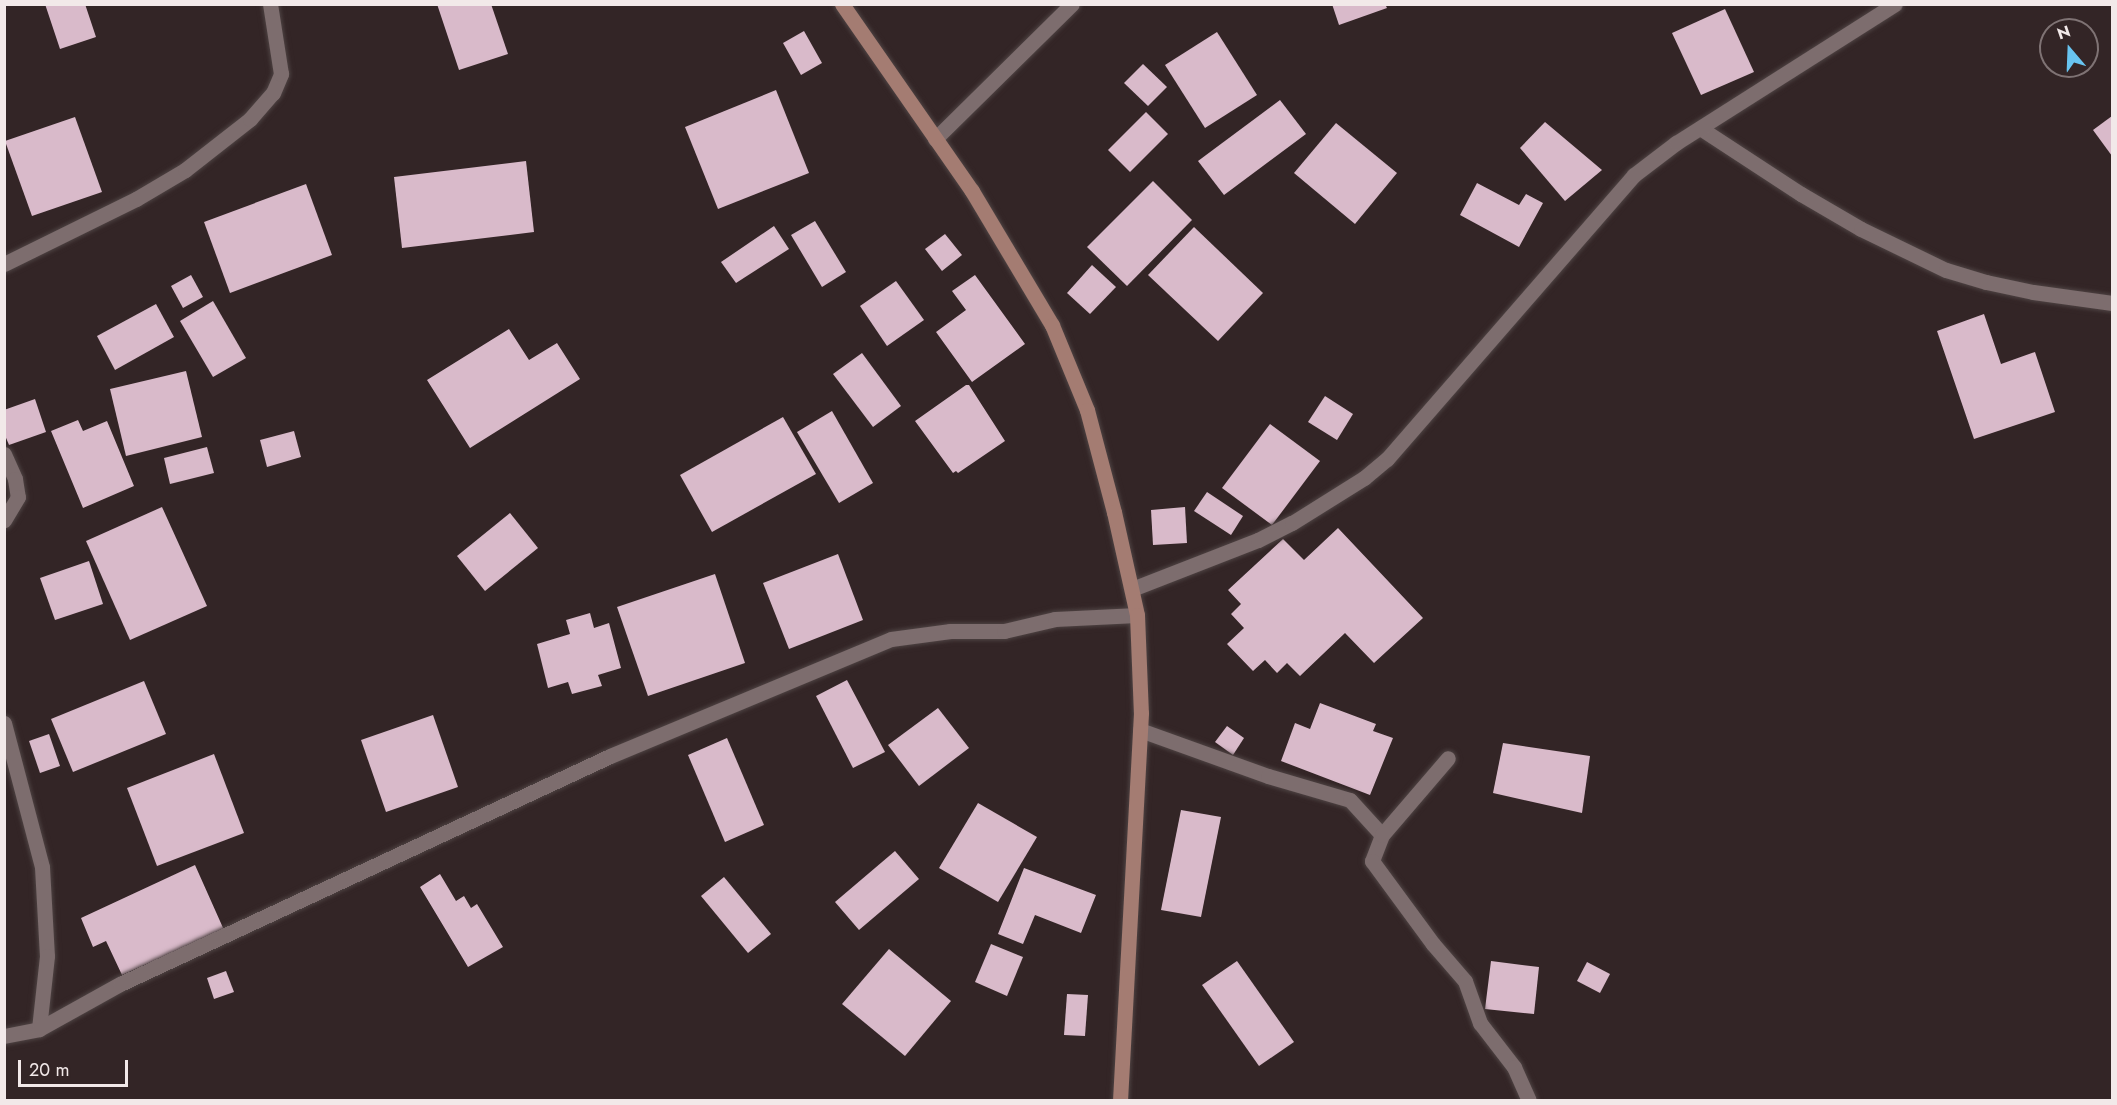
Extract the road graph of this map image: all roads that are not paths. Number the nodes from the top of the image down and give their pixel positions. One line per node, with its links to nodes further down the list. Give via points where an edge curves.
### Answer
1 (270, 4): 7 (street, via 281,74 273,93 250,119 185,170 146,193)
2 (842, 4): 6 (main road)
3 (1072, 4): 6 (street)
4 (1894, 4): 5 (street)
5 (1700, 128): 8 (street, via 1861,229 1946,270 2033,292); 11 (street, via 1634,175 1387,459 1364,478 1258,540)
6 (935, 139): 11 (main road, via 972,191 1052,325 1087,410)
7 (4, 264)
8 (2112, 303)
9 (4, 454): 10 (street, via 18,497)
10 (4, 520)
11 (1132, 589): 12 (main road)
12 (1137, 615): 14 (main road); 17 (street, via 1054,619 1004,631 950,631 891,639 610,756 120,984)
13 (4, 723): 17 (street, via 42,867 46,956)
14 (1140, 730): 16 (street, via 1268,776 1350,800); 19 (main road)
15 (1448, 758): 16 (street)
16 (1382, 835): 20 (street, via 1372,861 1433,944 1466,981 1480,1023 1514,1067)
17 (39, 1029): 18 (street)
18 (4, 1036)
19 (1120, 1101)
20 (1529, 1101)

